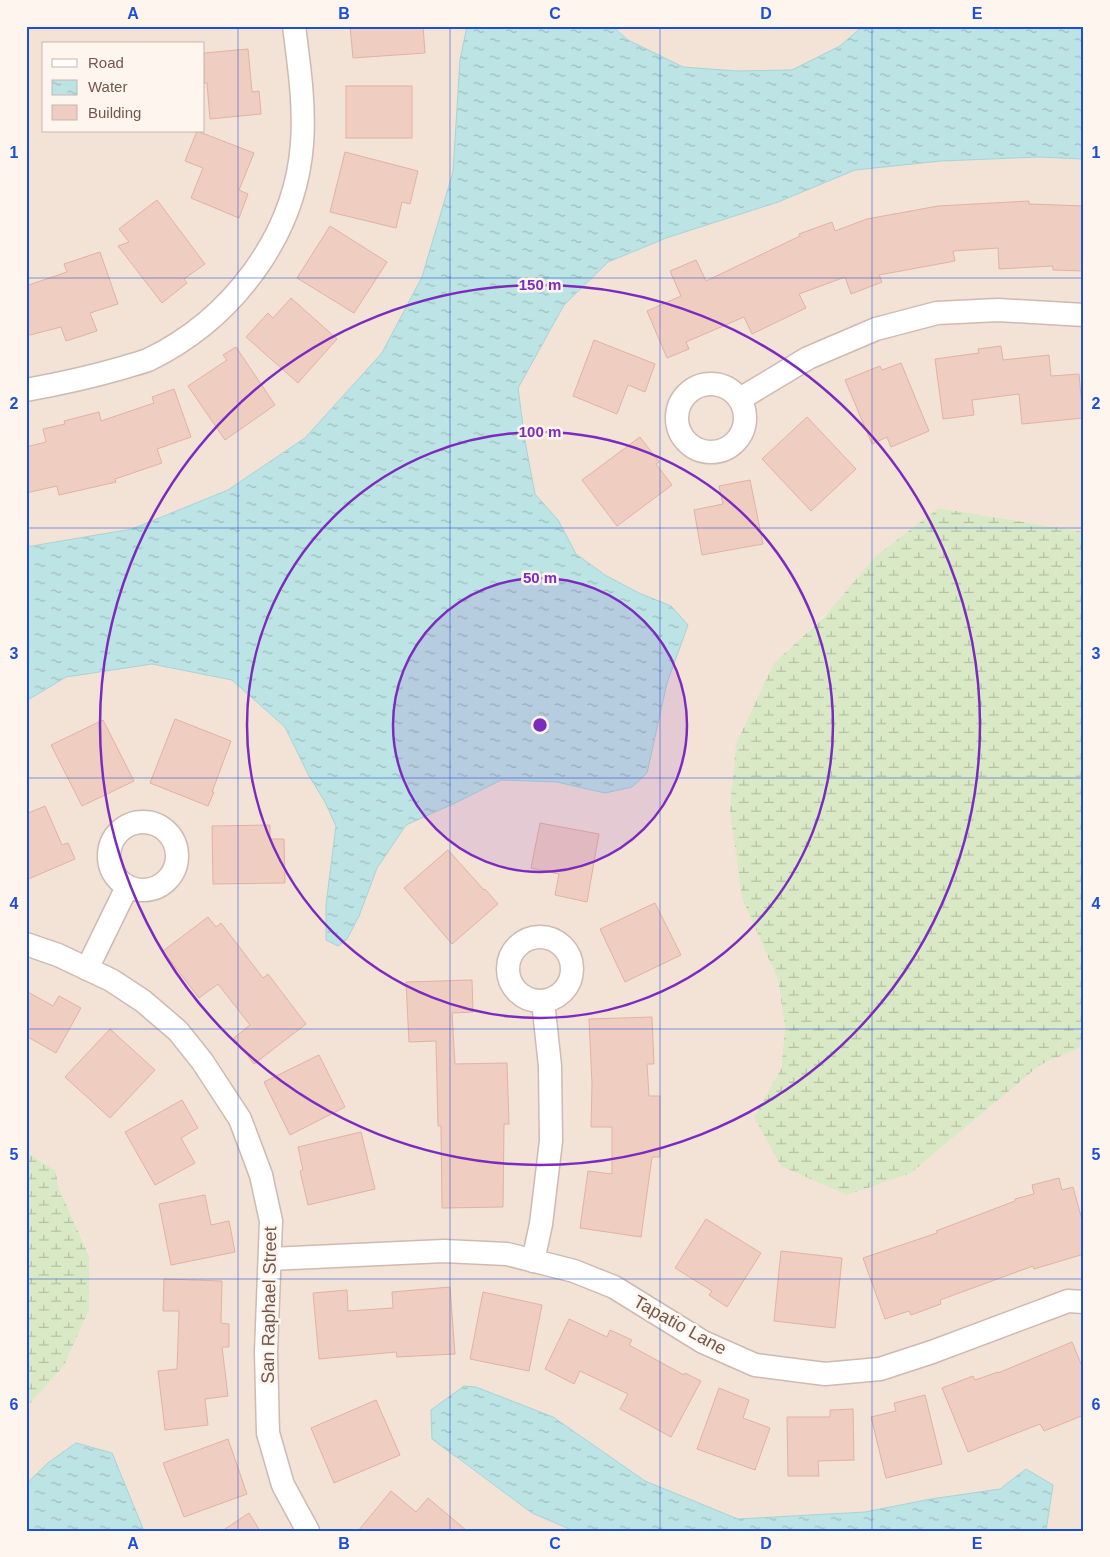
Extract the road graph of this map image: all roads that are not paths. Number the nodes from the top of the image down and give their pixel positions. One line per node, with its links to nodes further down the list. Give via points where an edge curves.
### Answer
1 (294, 26): 3 (street, via 301,81 302,143 297,179 282,222 261,263 236,293 195,332 147,360 97,375)
2 (1084, 315): 4 (street, via 998,310 936,313 876,329 808,358)
3 (26, 390)
4 (740, 400)
5 (127, 887): 7 (street)
6 (26, 944): 7 (street, San Raphael Street)
7 (88, 969): 9 (street, San Raphael Street, via 143,1001 178,1031 240,1119 261,1175 271,1221)
8 (543, 1001): 10 (street, via 550,1066 551,1141)
9 (270, 1259): 10 (street, Tapatio Lane, via 444,1251 507,1254); 12 (street, San Raphael Street, via 266,1352 268,1433 283,1485)
10 (533, 1261): 11 (street, Tapatio Lane, via 574,1271 614,1287 703,1342 755,1365 825,1374 880,1369 1068,1301)
11 (1084, 1302)
12 (308, 1531)

